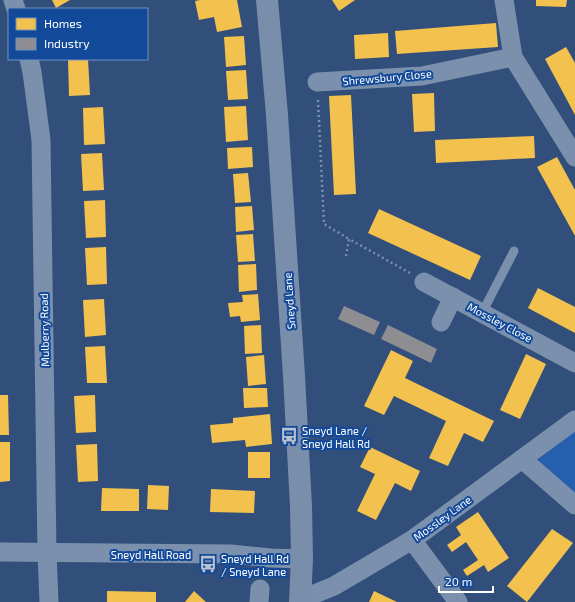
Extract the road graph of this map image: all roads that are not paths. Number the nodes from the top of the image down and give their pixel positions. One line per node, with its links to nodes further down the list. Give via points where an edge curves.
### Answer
1 (267, 0): 19 (main road, Sneyd Lane, via 284,207)
2 (504, 0): 3 (street)
3 (513, 57): 5 (street, Shrewsbury Close, via 422,76); 6 (street)
4 (29, 60): 18 (street, Mulberry Road, via 41,140)
5 (327, 77)
6 (575, 157)
7 (514, 251): 10 (lane)
8 (424, 282): 9 (street, Mossley Close)
9 (453, 297): 10 (street, Mossley Close); 11 (street)
10 (482, 313): 12 (street, Mossley Close)
11 (442, 322)
12 (575, 362)
13 (575, 420): 14 (street, Mossley Lane)
14 (522, 459): 15 (street); 16 (street, Mossley Lane)
15 (575, 505)
16 (412, 540): 20 (street, Mossley Lane, via 334,586); 22 (street)
17 (0, 552): 18 (street, Sneyd Hall Road)
18 (47, 553): 19 (street, Sneyd Hall Road, via 231,554); 21 (street, Mulberry Road)
19 (302, 559): 20 (main road, Sneyd Lane)
20 (300, 601)
21 (49, 602)
22 (458, 602)

